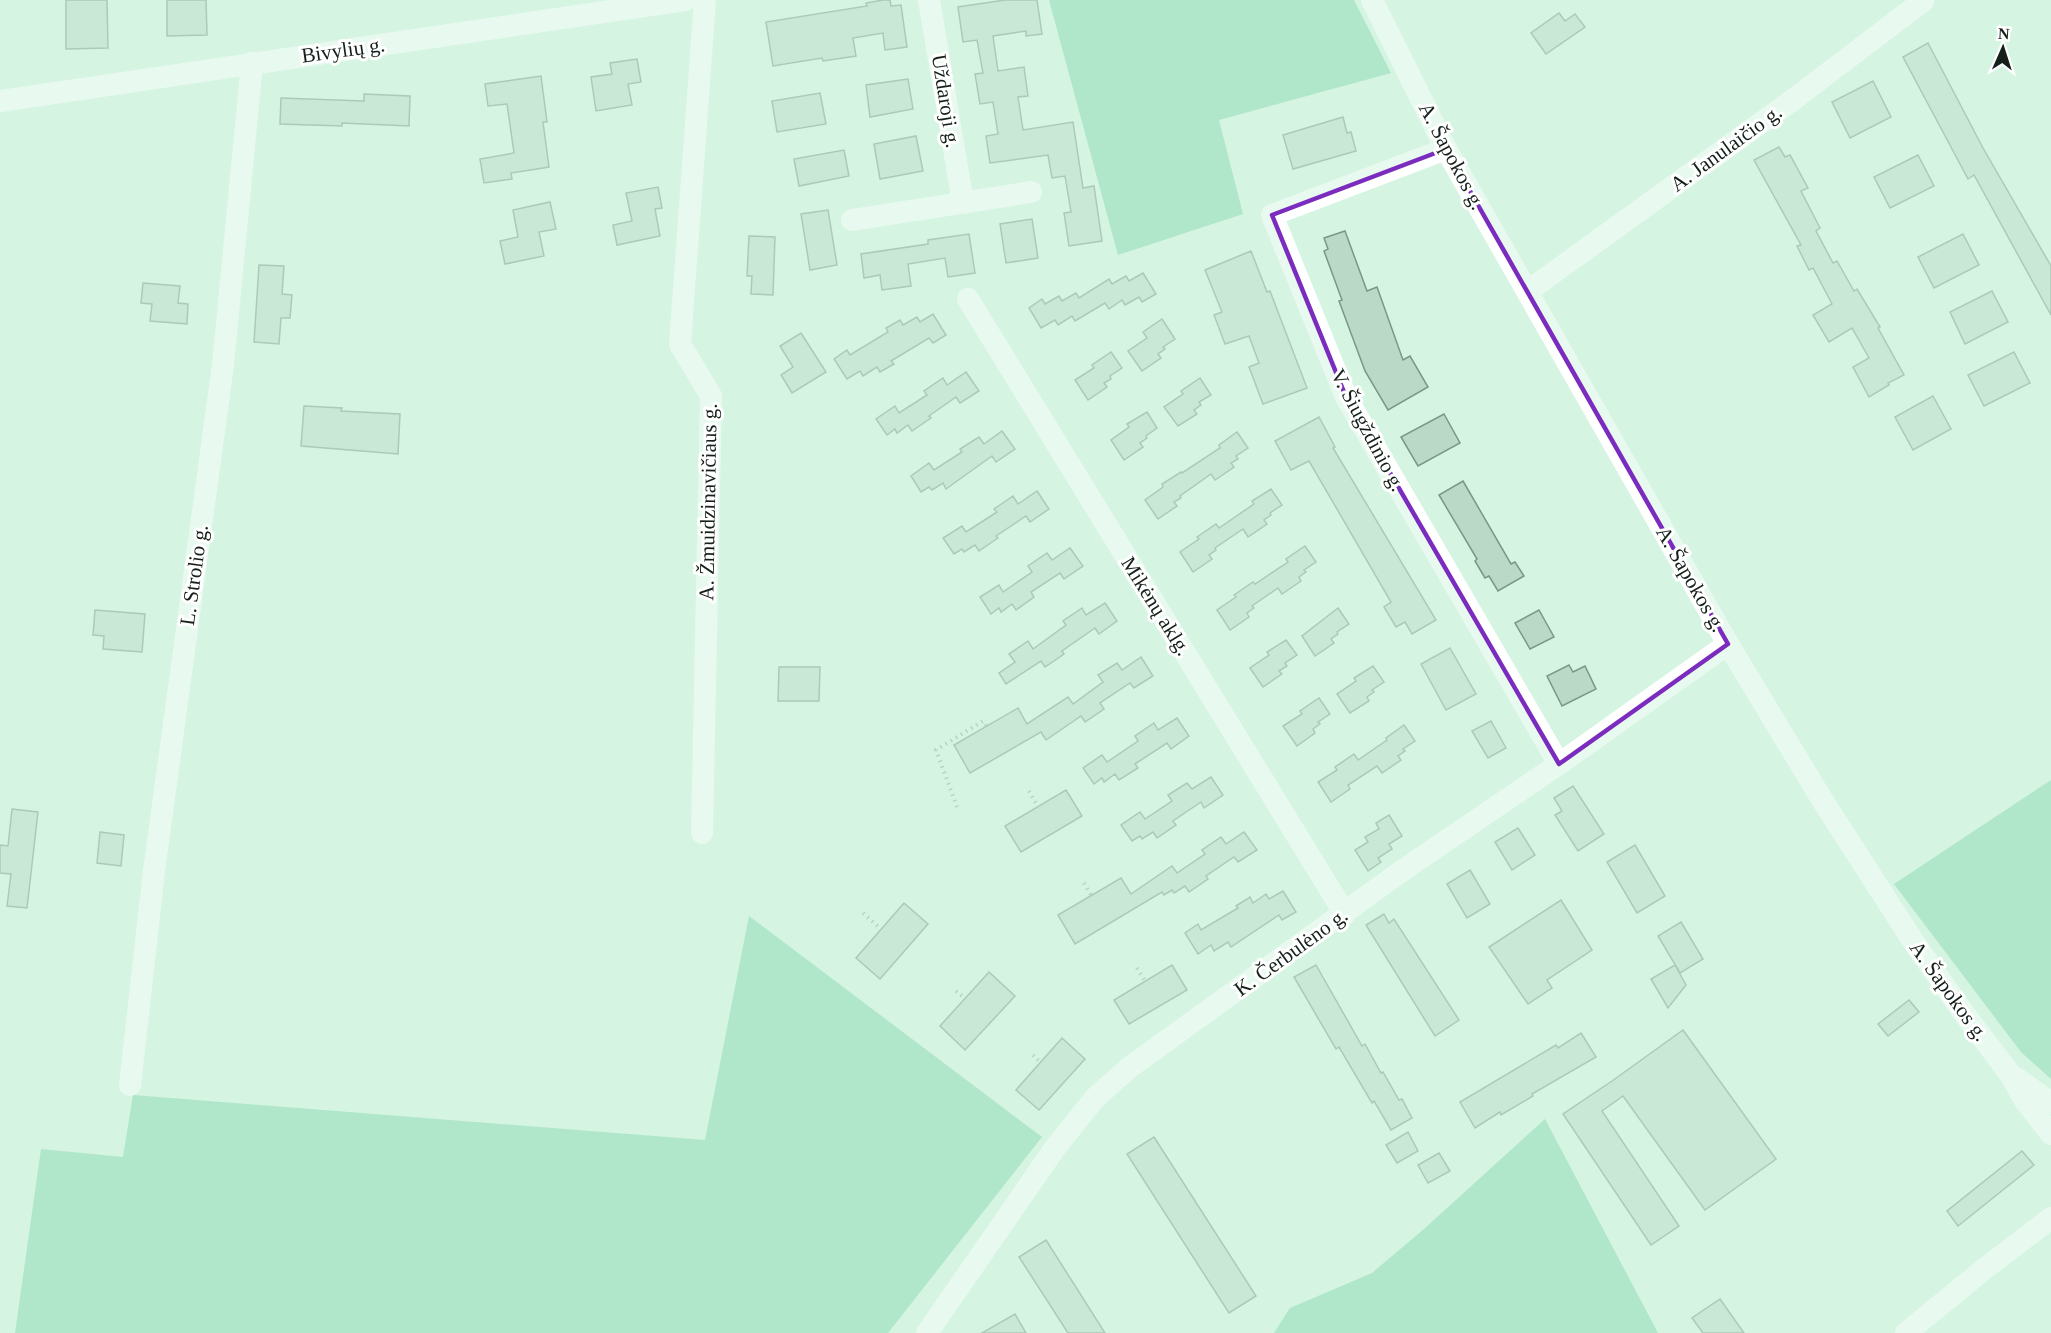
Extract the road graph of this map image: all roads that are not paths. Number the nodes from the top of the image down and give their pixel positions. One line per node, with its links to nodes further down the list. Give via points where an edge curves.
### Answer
1 (685, 0): 6 (street, Bivylių g.)
2 (705, 0): 16 (street, A. Žmuidzinavičiaus g., via 680,344 711,396)
3 (929, 0): 10 (street, Uždaroji g.)
4 (1372, 0): 8 (street, A. Šapokos g.)
5 (1923, 2): 12 (street, A. Janulaičio g.)
6 (252, 63): 7 (street, Bivylių g.); 19 (street, L. Strolio g., via 223,364 154,871)
7 (0, 100)
8 (1446, 149): 12 (street, A. Šapokos g.); 15 (street, V. Šiugždinio g., via 1272,214 1346,397)
9 (1031, 192): 10 (street)
10 (963, 203): 11 (street)
11 (852, 220)
12 (1528, 291): 14 (street, A. Šapokos g.)
13 (968, 299): 17 (street, Mikėnų aklg.)
14 (1728, 645): 15 (street, K. Čerbulėno g.); 18 (street, A. Šapokos g., via 1913,941)
15 (1559, 764): 17 (street, K. Čerbulėno g.)
16 (702, 833)
17 (1345, 914): 23 (street, K. Čerbulėno g., via 1131,1067 1095,1098 1055,1148)
18 (2010, 1074): 20 (street); 21 (street, A. Šapokos g.)
19 (130, 1085)
20 (2051, 1103)
21 (2051, 1134)
22 (2051, 1218): 24 (street)
23 (927, 1333)
24 (1906, 1333)

